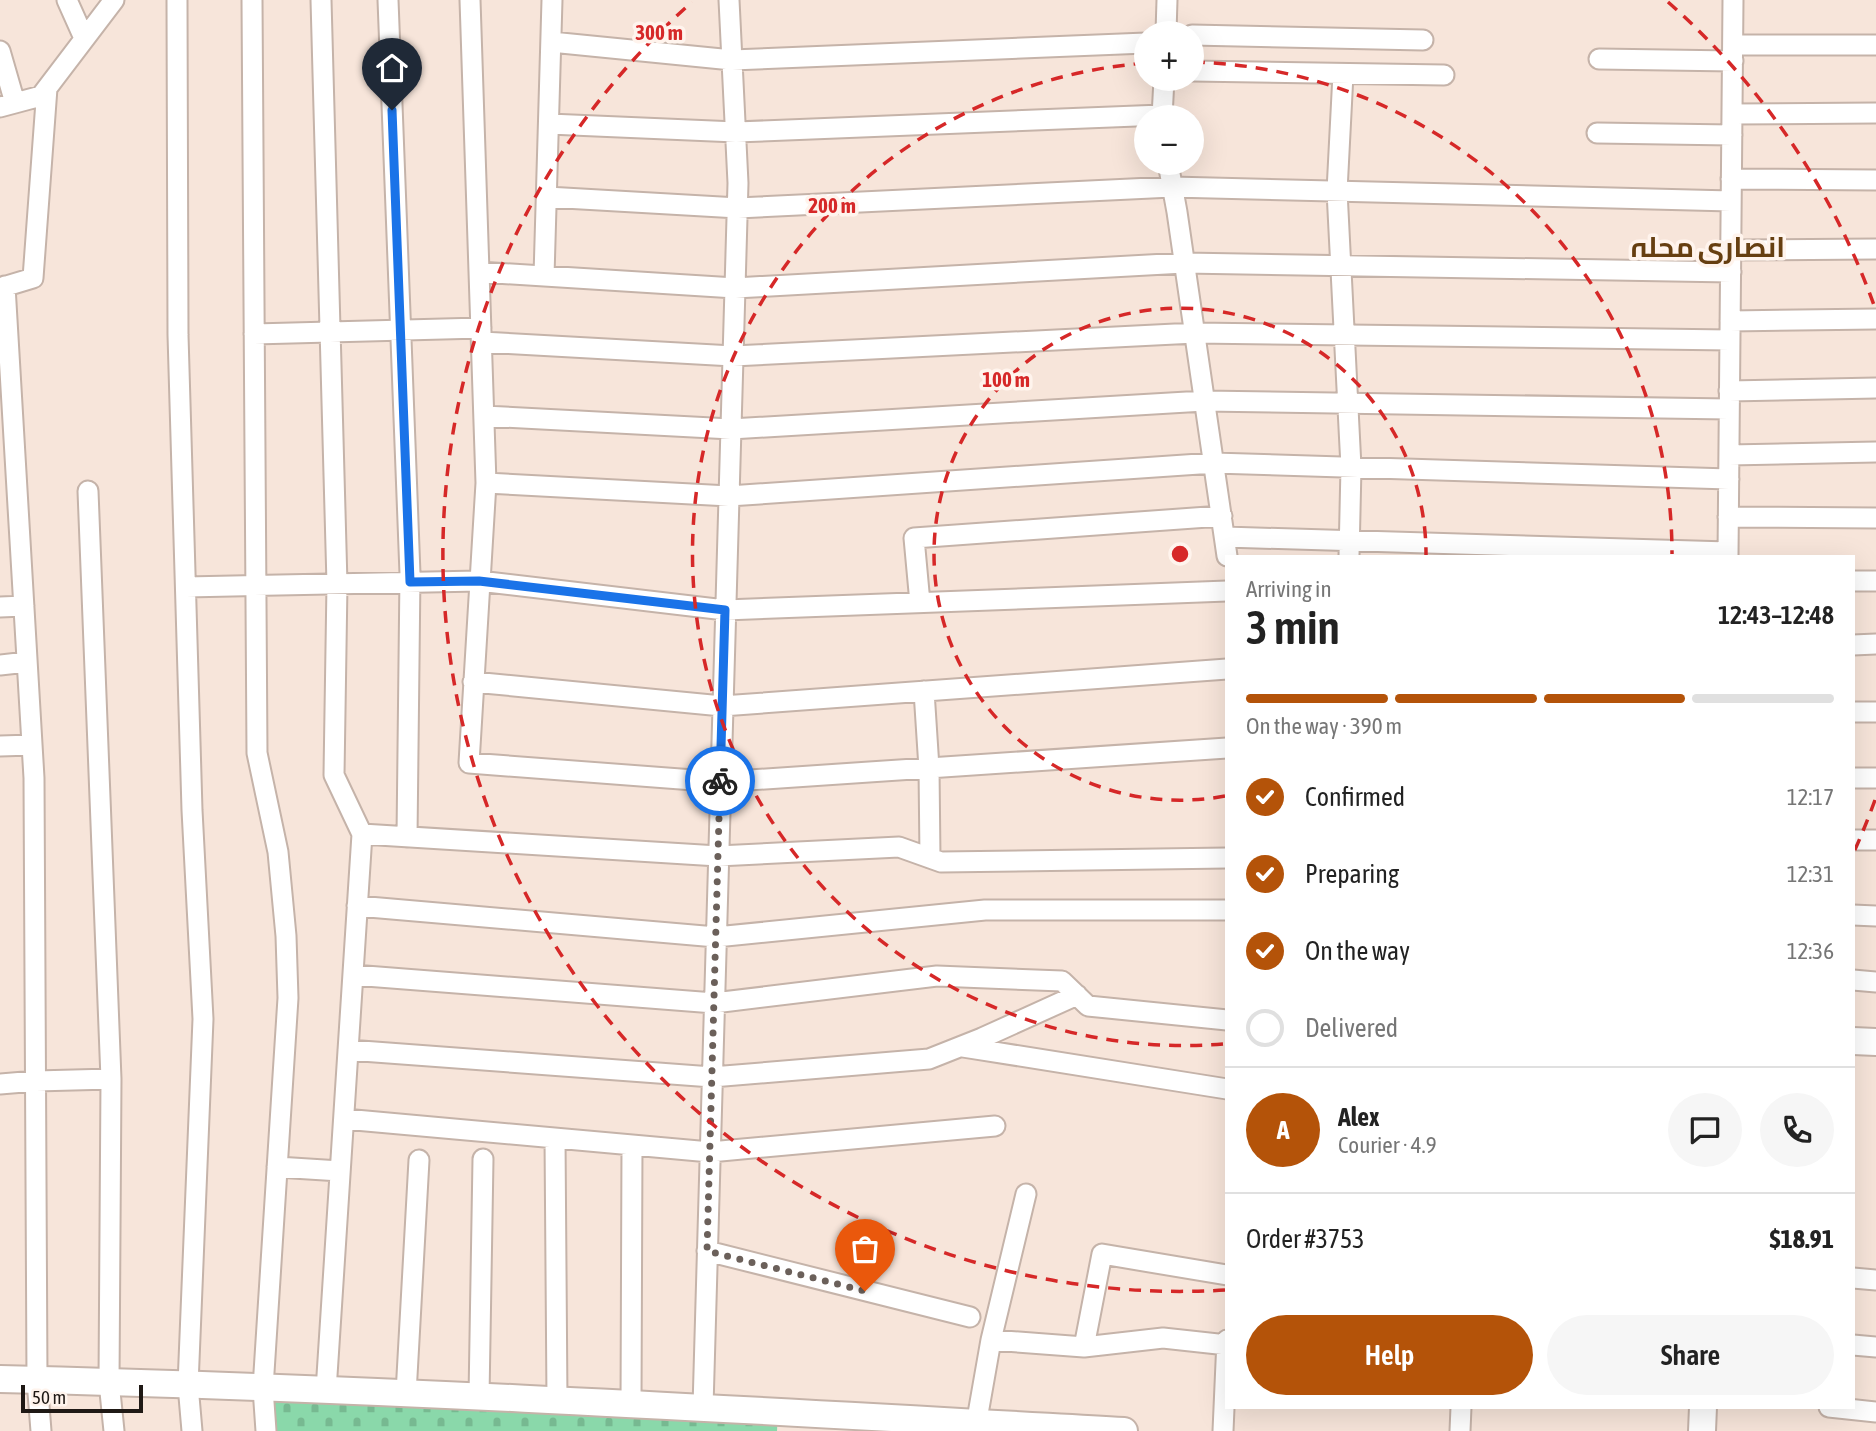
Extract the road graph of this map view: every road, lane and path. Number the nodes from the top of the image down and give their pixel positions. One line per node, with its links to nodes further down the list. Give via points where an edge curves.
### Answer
1 (67, 0): 14 (street)
2 (114, 0): 14 (street)
3 (177, 0): 91 (street, via 178,335)
4 (252, 0): 57 (street)
5 (321, 0): 55 (street)
6 (388, 0): 53 (street)
7 (470, 0): 47 (street)
8 (552, 0): 16 (street)
9 (729, 0): 22 (street)
10 (1167, 0): 12 (street)
11 (1733, 0): 20 (street)
12 (1166, 21)
13 (1204, 35): 15 (street)
14 (84, 38): 26 (street)
15 (1423, 40)
16 (551, 42): 22 (street); 31 (street)
17 (1134, 43): 22 (street)
18 (1876, 45): 20 (street)
19 (0, 51): 27 (street)
20 (1733, 53): 21 (street); 29 (street)
21 (1599, 59)
22 (732, 60): 32 (street)
23 (1204, 71): 24 (street)
24 (1343, 74): 25 (street); 39 (street)
25 (1444, 75)
26 (47, 88): 27 (street, via 41,96); 50 (street, via 33,278)
27 (7, 105)
28 (1876, 113): 29 (street)
29 (1732, 114): 34 (street)
30 (1134, 117): 32 (street)
31 (549, 124): 32 (street); 40 (street)
32 (736, 132): 42 (street)
33 (1597, 133): 34 (street)
34 (1732, 135): 36 (street)
35 (1170, 175): 38 (street)
36 (1731, 179): 37 (street); 41 (street)
37 (1876, 180)
38 (1172, 187): 39 (street); 42 (street); 45 (street)
39 (1337, 191): 41 (street); 46 (street)
40 (547, 197): 42 (street); 49 (street)
41 (1731, 201): 44 (street)
42 (737, 208): 51 (street)
43 (1876, 248): 44 (street)
44 (1731, 250): 48 (street)
45 (1184, 263): 46 (street); 51 (street); 56 (street)
46 (1341, 265): 48 (street); 59 (street)
47 (479, 272): 49 (street); 58 (street)
48 (1731, 272): 54 (street)
49 (544, 276): 51 (street)
50 (3, 287): 71 (street)
51 (735, 288): 60 (street)
52 (1876, 319): 54 (street)
53 (401, 330): 55 (street); 58 (street); 87 (street)
54 (1730, 331): 59 (street); 62 (street)
55 (330, 332): 57 (street); 89 (street)
56 (1195, 333): 59 (street); 60 (street); 63 (street)
57 (254, 334): 90 (street)
58 (481, 335): 60 (street); 65 (street)
59 (1345, 335): 64 (street)
60 (733, 356): 66 (street)
61 (1876, 388): 62 (street)
62 (1729, 400): 64 (street); 68 (street)
63 (1204, 401): 64 (street); 66 (street); 69 (street)
64 (1348, 403): 70 (street)
65 (484, 415): 66 (street); 73 (street)
66 (731, 429): 75 (street)
67 (1876, 452): 68 (street)
68 (1729, 455): 72 (street)
69 (1214, 463): 70 (street); 75 (street); 76 (street)
70 (1351, 467): 72 (street); 82 (street)
71 (8, 479): 80 (street)
72 (1728, 479): 77 (street)
73 (486, 483): 75 (street); 85 (street)
74 (88, 491): 137 (street)
75 (729, 496): 96 (street)
76 (1222, 516): 79 (street); 93 (street, via 914,538)
77 (1728, 517): 78 (street); 83 (street)
78 (1876, 518)
79 (1225, 537): 82 (street); 84 (street)
80 (20, 539): 81 (street); 94 (street)
81 (0, 540)
82 (1349, 548): 83 (street)
83 (1728, 554)
84 (1227, 555)
85 (479, 581): 87 (street); 96 (street); 102 (street)
86 (1876, 581): 88 (street)
87 (410, 582): 89 (street); 115 (street)
88 (1855, 582)
89 (337, 584): 90 (street); 114 (street, via 334,775)
90 (255, 585): 91 (street); 148 (street, via 257,753 278,852 286,936 288,999)
91 (186, 587): 164 (street, via 203,1020)
92 (1225, 591): 93 (street)
93 (920, 603): 96 (street)
94 (24, 606): 95 (street); 99 (street)
95 (0, 607)
96 (725, 610): 104 (street)
97 (1876, 644): 98 (street)
98 (1855, 645)
99 (27, 662): 100 (street); 107 (street)
100 (0, 665)
101 (1225, 669): 103 (street)
102 (473, 682): 104 (street); 113 (street, via 469,763)
103 (924, 691): 104 (street); 110 (street)
104 (722, 706): 113 (street)
105 (1855, 712): 106 (street)
106 (1876, 712)
107 (32, 745): 108 (street); 138 (street)
108 (0, 746)
109 (1225, 748): 110 (street)
110 (929, 768): 113 (street); 119 (street)
111 (1855, 778): 112 (street)
112 (1876, 778)
113 (720, 782): 118 (street)
114 (362, 834): 115 (street); 121 (street)
115 (407, 837): 118 (street)
116 (1855, 840): 117 (street)
117 (1876, 840)
118 (718, 856): 119 (street, via 899,847); 125 (street)
119 (930, 858): 120 (street, via 941,862)
120 (1225, 858)
121 (357, 906): 125 (street); 126 (street)
122 (1225, 910): 125 (street, via 985,910)
123 (1855, 915): 124 (street)
124 (1876, 916)
125 (716, 937): 130 (street)
126 (353, 975): 130 (street); 135 (street)
127 (1855, 980): 128 (street)
128 (1876, 982)
129 (1077, 995): 130 (street, via 1062,981 937,976); 131 (street, via 1088,1006); 134 (street)
130 (714, 1003): 136 (street)
131 (1225, 1020)
132 (1855, 1041): 133 (street)
133 (1876, 1042)
134 (962, 1046): 136 (street, via 929,1059); 140 (street)
135 (348, 1050): 136 (street); 141 (street)
136 (712, 1077): 145 (street)
137 (110, 1079): 138 (street); 163 (street)
138 (36, 1081): 139 (street); 162 (street)
139 (0, 1084)
140 (1225, 1089)
141 (344, 1119): 143 (street); 149 (street)
142 (995, 1126): 145 (street)
143 (555, 1138): 144 (street); 170 (street)
144 (632, 1145): 145 (street); 171 (street)
145 (710, 1152): 151 (street)
146 (483, 1159): 169 (street)
147 (419, 1160): 168 (street)
148 (277, 1167): 149 (street); 166 (street)
149 (340, 1171): 167 (street)
150 (1026, 1194): 156 (street)
151 (707, 1251): 155 (street); 172 (street)
152 (1225, 1275): 159 (street, via 1102,1254)
153 (1855, 1278): 154 (street)
154 (1876, 1280)
155 (970, 1317)
156 (991, 1340): 159 (street); 178 (street)
157 (1225, 1343): 159 (street, via 1163,1338)
158 (1855, 1345): 160 (street)
159 (1084, 1347)
160 (1876, 1347)
161 (0, 1379): 162 (street)
162 (37, 1380): 163 (street); 179 (street)
163 (109, 1381): 164 (street); 180 (street)
164 (188, 1385): 166 (street); 181 (street)
165 (1225, 1387): 184 (street)
166 (263, 1388): 167 (street); 182 (street)
167 (326, 1391): 168 (street)
168 (407, 1394): 169 (street)
169 (479, 1397): 170 (street)
170 (557, 1401): 171 (street)
171 (631, 1404): 172 (street)
172 (703, 1407): 177 (street)
173 (1461, 1409): 185 (street)
174 (1703, 1409): 186 (street)
175 (1848, 1409): 176 (street)
176 (1876, 1412)
177 (782, 1422): 178 (street)
178 (976, 1427): 183 (street)
179 (41, 1431)
180 (114, 1431)
181 (192, 1431)
182 (266, 1431)
183 (1124, 1431)
184 (1223, 1431)
185 (1460, 1431)
186 (1702, 1431)

